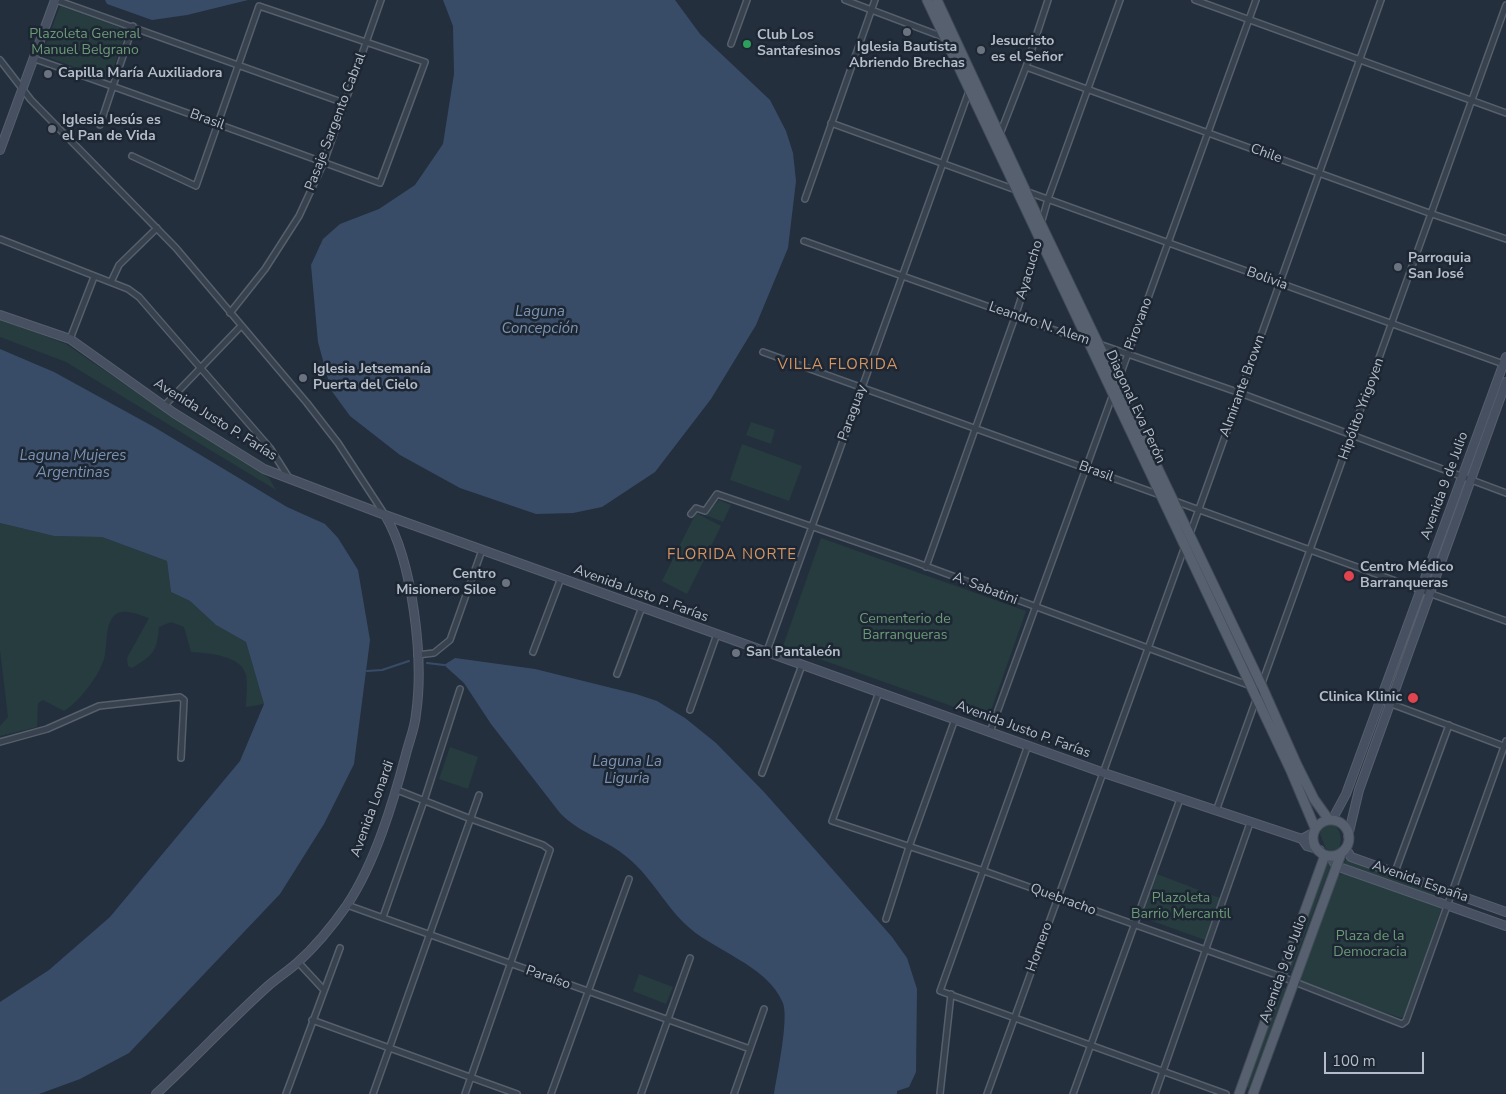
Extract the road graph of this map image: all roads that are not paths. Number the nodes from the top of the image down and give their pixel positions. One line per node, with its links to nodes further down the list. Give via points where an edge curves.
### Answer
1 (55, 0): 16 (street); 20 (street)
2 (381, 0): 18 (street, Pasaje Sargento Cabral)
3 (748, 0): 19 (street)
4 (845, 0): 14 (street)
5 (875, 0): 14 (street)
6 (927, 0): 17 (main road, Diagonal Eva Perón)
7 (937, 0): 36 (main road, Diagonal Eva Perón)
8 (1048, 0): 24 (street)
9 (1120, 0): 27 (street, Ayacucho)
10 (1195, 0): 15 (street)
11 (1256, 0): 15 (street, Pirovano)
12 (1381, 0): 22 (street, Almirante Brown)
13 (1506, 5): 29 (street, Hipólito Yrigoyen)
14 (872, 9): 17 (street); 32 (street)
15 (1248, 20): 22 (street); 35 (street, Pirovano)
16 (133, 26): 23 (street); 25 (street)
17 (944, 37): 28 (main road, Diagonal Eva Perón)
18 (366, 43): 23 (street, via 259,6); 30 (street, Pasaje Sargento Cabral); 39 (street, Brasil, via 425,62 380,183)
19 (731, 44)
20 (34, 59): 25 (street, Brasil); 26 (street)
21 (0, 60): 26 (street)
22 (1360, 60): 29 (street); 41 (street, Almirante Brown)
23 (238, 65): 30 (street); 33 (street)
24 (1026, 67): 27 (street, Chile); 36 (street)
25 (113, 86): 33 (street, Brasil); 34 (street)
26 (22, 88): 37 (street); 48 (street, via 30,100)
27 (1087, 88): 35 (street, Chile); 45 (street, Ayacucho)
28 (969, 90): 40 (street, Paraguay); 42 (main road, Diagonal Eva Perón)
29 (1472, 102): 31 (street); 46 (street, Hipólito Yrigoyen)
30 (344, 103): 39 (street, Pasaje Sargento Cabral)
31 (1506, 114)
32 (831, 123): 40 (street); 44 (street)
33 (217, 124): 38 (street, via 196,186); 39 (street, Brasil)
34 (100, 125)
35 (1208, 132): 41 (street, Chile); 53 (street, Pirovano)
36 (1000, 134): 43 (main road, Diagonal Eva Perón)
37 (0, 150)
38 (132, 156)
39 (324, 162): 58 (street, Pasaje Sargento Cabral, via 299,216 264,269)
40 (942, 164): 42 (street); 54 (street, Paraguay)
41 (1319, 173): 46 (street, Chile); 57 (street, Almirante Brown)
42 (1017, 191): 51 (main road, Diagonal Eva Perón)
43 (1028, 192): 45 (street, Bolivia); 47 (main road, Diagonal Eva Perón)
44 (805, 199)
45 (1048, 199): 47 (street, Ayacucho); 53 (street, Bolivia)
46 (1432, 214): 50 (street, Chile); 61 (street, Hipólito Yrigoyen)
47 (1041, 224): 51 (street, Ayacucho); 65 (main road, Diagonal Eva Perón)
48 (157, 228): 56 (street, via 119,266); 58 (street)
49 (0, 239): 55 (street)
50 (1506, 239)
51 (1040, 240): 60 (street, Ayacucho); 64 (main road, Diagonal Eva Perón)
52 (804, 241): 54 (street, Leandro N. Alem)
53 (1168, 242): 57 (street, Bolivia); 67 (street, Pirovano)
54 (902, 276): 60 (street, Leandro N. Alem); 72 (street, Paraguay)
55 (94, 277): 56 (street); 63 (street)
56 (111, 282): 69 (street, via 128,288 139,297)
57 (1279, 284): 61 (street, Bolivia); 73 (street, Almirante Brown)
58 (230, 312): 62 (street)
59 (0, 315): 63 (street, Avenida Justo P. Farías)
60 (1015, 317): 64 (street, Leandro N. Alem); 76 (street, Ayacucho)
61 (1392, 325): 68 (street, Bolivia); 77 (street, Hipólito Yrigoyen)
62 (242, 326): 69 (street); 86 (street, via 338,443)
63 (70, 339): 75 (street, Avenida Justo P. Farías)
64 (1089, 343): 65 (street, Leandro N. Alem); 74 (main road, Diagonal Eva Perón)
65 (1100, 344): 67 (street, Leandro N. Alem); 70 (main road, Diagonal Eva Perón)
66 (763, 352): 72 (street, Brasil)
67 (1129, 354): 70 (street, Pirovano); 73 (street, Leandro N. Alem)
68 (1505, 362): 80 (street, Avenida 9 de Julio)
69 (201, 369): 75 (street); 79 (street, via 270,448)
70 (1118, 382): 74 (street, Pirovano); 83 (main road, Diagonal Eva Perón)
71 (1506, 382): 80 (street, Avenida 9 de Julio)
72 (862, 388): 76 (street, Brasil); 87 (street, Paraguay)
73 (1240, 393): 77 (street, Leandro N. Alem); 84 (street, Almirante Brown)
74 (1113, 394): 78 (street, Pirovano); 82 (main road, Diagonal Eva Perón)
75 (164, 406): 79 (street, Avenida Justo P. Farías, via 264,469)
76 (974, 428): 78 (street, Brasil); 92 (street, Ayacucho)
77 (1352, 437): 80 (street, Leandro N. Alem); 91 (street, Hipólito Yrigoyen)
78 (1087, 469): 82 (street, Brasil); 96 (street, Pirovano)
79 (289, 478): 86 (street, Avenida Justo P. Farías)
80 (1467, 480): 81 (street, Leandro N. Alem); 94 (street, Avenida 9 de Julio)
81 (1506, 494)
82 (1162, 496): 83 (street, Brasil); 89 (main road, Diagonal Eva Perón)
83 (1173, 500): 84 (street, Brasil); 88 (main road, Diagonal Eva Perón)
84 (1199, 509): 88 (street, Almirante Brown); 91 (street, Brasil)
85 (691, 514): 87 (street, A. Sabatini, via 696,508 705,511 717,494)
86 (385, 515): 90 (street, Avenida Justo P. Farías); 102 (street, Avenida Lonardi, via 404,565)
87 (812, 527): 92 (street, A. Sabatini); 100 (street, Paraguay)
88 (1190, 535): 89 (street, Almirante Brown); 105 (main road, Diagonal Eva Perón)
89 (1186, 546): 99 (street, Almirante Brown); 105 (main road, Diagonal Eva Perón)
90 (482, 550): 93 (street, Avenida Justo P. Farías); 102 (street, via 450,640 434,653)
91 (1311, 550): 94 (street, Brasil); 105 (street, Hipólito Yrigoyen)
92 (926, 567): 96 (street, A. Sabatini)
93 (561, 578): 95 (street, Avenida Justo P. Farías); 101 (street)
94 (1426, 592): 97 (street, Brasil); 109 (street, Avenida 9 de Julio); 110 (street, Avenida 9 de Julio)
95 (642, 607): 98 (street, Avenida Justo P. Farías); 104 (street)
96 (1036, 608): 99 (street, A. Sabatini); 114 (street, Pirovano)
97 (1506, 621)
98 (717, 634): 100 (street, Avenida Justo P. Farías); 111 (street)
99 (1148, 650): 105 (street, A. Sabatini); 120 (street, Almirante Brown)
100 (767, 651): 103 (street, Avenida Justo P. Farías)
101 (534, 652)
102 (417, 655): 121 (street, Avenida Lonardi, via 419,690 416,716)
103 (802, 665): 107 (street, Avenida Justo P. Farías); 119 (street)
104 (616, 674)
105 (1256, 685): 108 (main road, Diagonal Eva Perón); 127 (main road, Diagonal Eva Perón, via 1314,799)
106 (460, 689): 124 (street)
107 (879, 692): 112 (street, Avenida Justo P. Farías); 132 (street, Quebracho, via 832,821)
108 (1257, 698): 125 (street); 129 (main road, Diagonal Eva Perón)
109 (1381, 700): 110 (street); 127 (street, Avenida 9 de Julio, via 1346,794)
110 (1390, 704): 113 (street); 130 (street, Avenida 9 de Julio, via 1359,790)
111 (690, 710)
112 (955, 719): 114 (street, Avenida Justo P. Farías); 132 (street)
113 (1449, 725): 116 (street); 137 (street)
114 (990, 732): 117 (street, Avenida Justo P. Farías)
115 (0, 742): 118 (street, via 47,729 99,706 180,698 184,700)
116 (1505, 744): 139 (street)
117 (1028, 746): 120 (street, Avenida Justo P. Farías); 136 (street)
118 (181, 758)
119 (762, 773)
120 (1104, 773): 123 (street, Avenida Justo P. Farías); 140 (street, Hornero)
121 (396, 790): 124 (street); 142 (street, Avenida Lonardi, via 374,851)
122 (479, 795): 126 (street)
123 (1180, 799): 125 (street, Avenida Justo P. Farías); 146 (street)
124 (424, 801): 126 (street); 144 (street)
125 (1215, 812): 128 (street, Avenida Justo P. Farías)
126 (471, 820): 148 (street); 153 (street, via 550,850)
127 (1331, 820): 129 (main road, via 1320,823); 130 (main road, via 1343,825)
128 (1250, 823): 131 (street, Avenida Justo P. Farías); 150 (street)
129 (1314, 830): 131 (street); 134 (main road)
130 (1348, 836): 133 (main road)
131 (1302, 839): 134 (street, Avenida Justo P. Farías, via 1307,846)
132 (909, 846): 136 (street, Quebracho); 145 (street)
133 (1343, 851): 134 (main road); 135 (main road, Avenida 9 de Julio); 137 (street, Avenida España, via 1351,857)
134 (1325, 854): 135 (street); 154 (main road, Avenida 9 de Julio)
135 (1336, 866): 141 (street, Avenida España); 155 (main road, Avenida 9 de Julio)
136 (984, 871): 140 (street, Quebracho); 158 (street, via 940,991)
137 (1395, 872): 139 (street, Avenida España)
138 (629, 879): 157 (street)
139 (1451, 892): 141 (street); 143 (street, Avenida España)
140 (1058, 899): 146 (street, Quebracho); 160 (street, Hornero)
141 (1446, 904): 147 (street, Avenida España); 155 (street, Quebracho, via 1405,1023 1399,1024)
142 (347, 905): 144 (street, Paraíso); 152 (street, Avenida Lonardi)
143 (1506, 911): 147 (street)
144 (382, 917): 148 (street, Paraíso)
145 (886, 920)
146 (1132, 925): 150 (street, Quebracho); 163 (street)
147 (1503, 925)
148 (430, 935): 153 (street, Paraíso); 164 (street)
149 (340, 948): 156 (street)
150 (1207, 951): 154 (street, Quebracho); 166 (street)
151 (690, 958): 162 (street)
152 (298, 962): 156 (street); 168 (street, Avenida Lonardi, via 268,986)
153 (510, 965): 157 (street, Paraíso); 167 (street)
154 (1282, 977): 155 (street, Quebracho); 181 (main road, Avenida 9 de Julio)
155 (1293, 983): 182 (main road, Avenida 9 de Julio)
156 (323, 989): 161 (street)
157 (589, 993): 162 (street, Paraíso); 173 (street)
158 (951, 994): 160 (street); 176 (street)
159 (764, 1009): 165 (street)
160 (1015, 1018): 163 (street); 177 (street, Hornero)
161 (312, 1020): 164 (street); 169 (street)
162 (668, 1021): 165 (street, Paraíso); 174 (street)
163 (1090, 1045): 166 (street); 178 (street)
164 (390, 1048): 167 (street); 170 (street)
165 (750, 1049): 175 (street)
166 (1164, 1070): 179 (street); 180 (street)
167 (471, 1076): 171 (street); 172 (street)
168 (156, 1094)
169 (286, 1094)
170 (372, 1094)
171 (465, 1094)
172 (517, 1094)
173 (551, 1094)
174 (641, 1094)
175 (734, 1094)
176 (940, 1094)
177 (988, 1094)
178 (1073, 1094)
179 (1155, 1094)
180 (1226, 1094)
181 (1239, 1094)
182 (1253, 1094)

